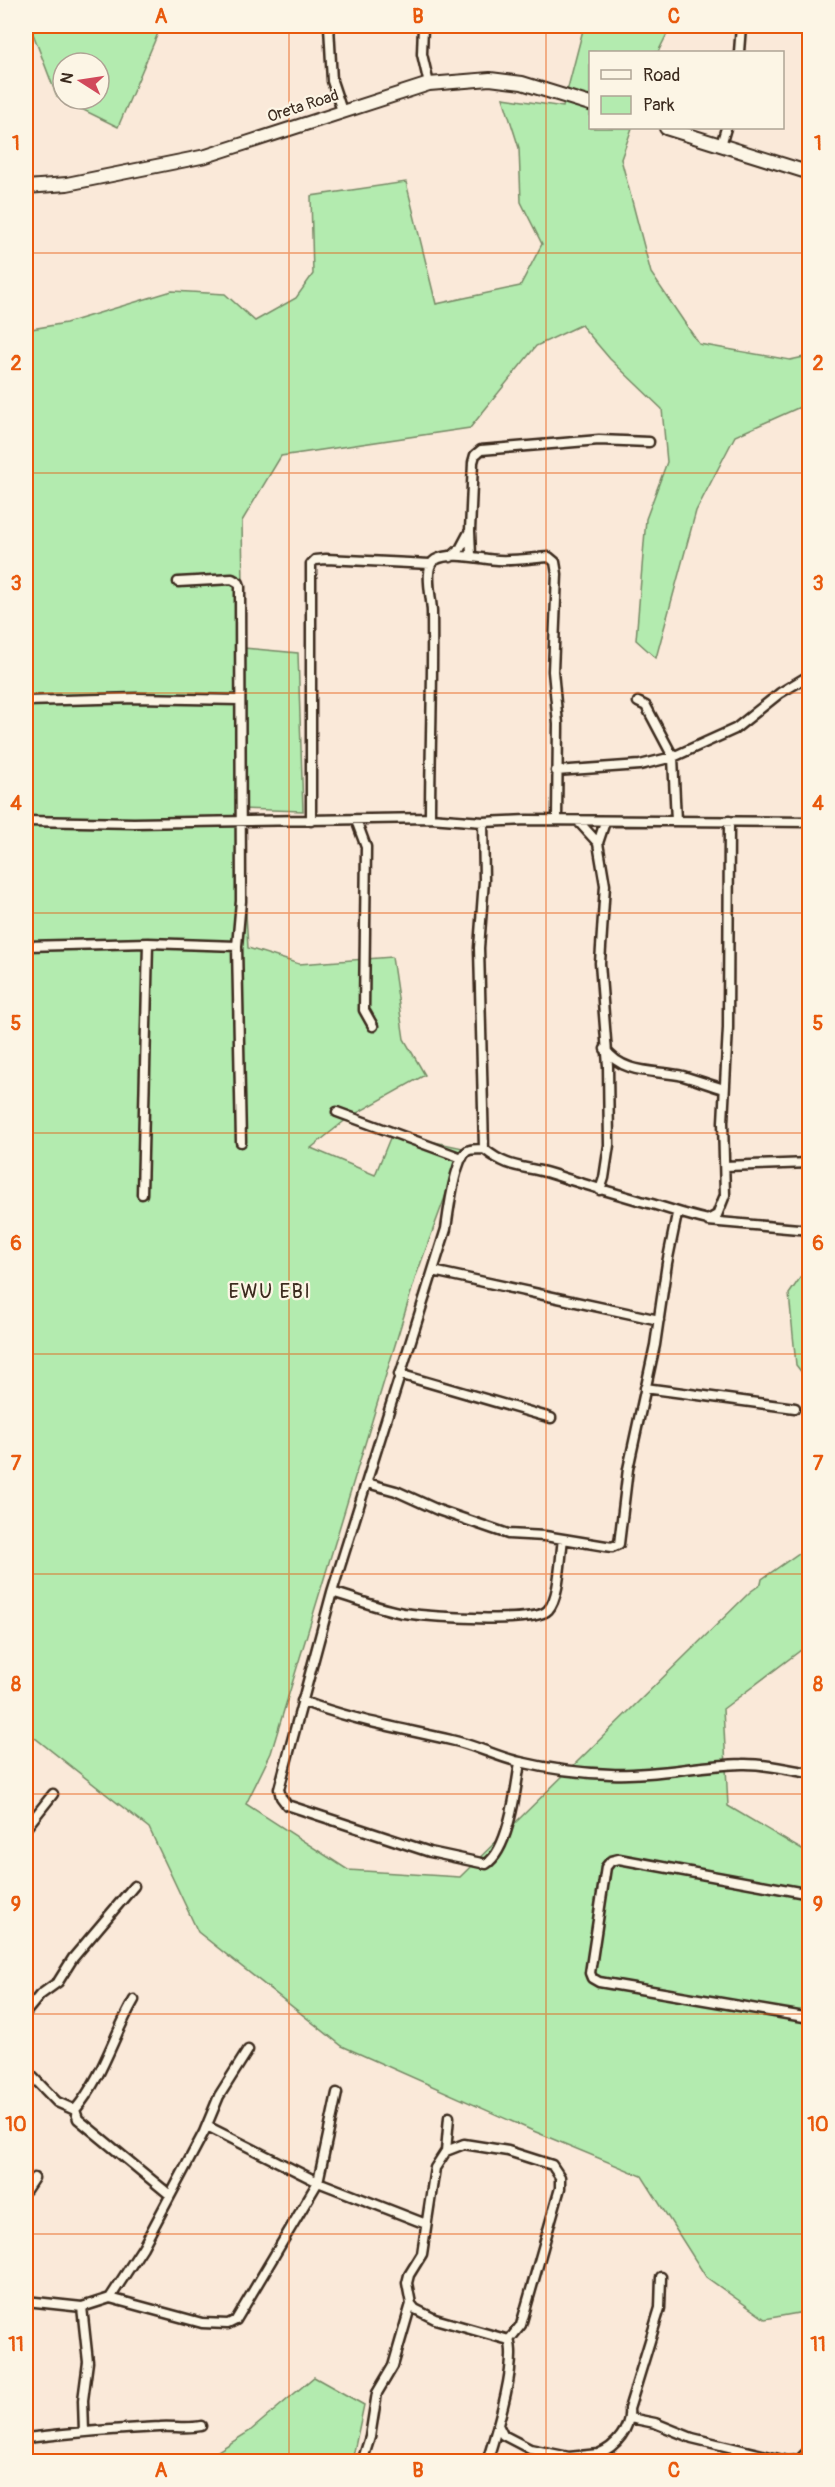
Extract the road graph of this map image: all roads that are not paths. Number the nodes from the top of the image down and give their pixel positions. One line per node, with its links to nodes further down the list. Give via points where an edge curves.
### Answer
1 (329, 26): 7 (street, via 332,81)
2 (423, 26): 5 (street, via 422,54)
3 (741, 26): 4 (street)
4 (739, 51)
5 (429, 84): 6 (street, Oreta Road, via 490,80 522,83); 7 (street, Oreta Road)
6 (589, 103)
7 (342, 111): 12 (street, Oreta Road, via 206,156 67,184)
8 (669, 129): 10 (street)
9 (726, 129): 10 (street)
10 (721, 145): 11 (street)
11 (810, 173)
12 (26, 188)
13 (649, 442): 14 (street, via 599,440 481,450 473,462)
14 (470, 531): 15 (street); 16 (street, via 460,549)
15 (471, 556): 16 (street); 24 (street, via 499,560 549,557 555,562)
16 (450, 557): 17 (street, via 437,558)
17 (430, 564): 25 (street); 30 (street, via 315,560 311,564)
18 (178, 582): 20 (street, via 232,579 239,583)
19 (810, 675): 23 (street, via 735,729)
20 (239, 700): 21 (street); 29 (street)
21 (26, 701)
22 (638, 702): 23 (street, via 646,706)
23 (673, 757): 24 (street, via 640,765); 32 (street)
24 (556, 771): 27 (street)
25 (430, 818): 26 (street); 34 (street)
26 (356, 820): 30 (street); 41 (street, via 366,847 364,1010)
27 (557, 820): 31 (street); 34 (street)
28 (26, 821): 29 (street)
29 (239, 821): 30 (street); 40 (street, via 241,901)
30 (312, 821)
31 (578, 821): 35 (street); 37 (street)
32 (676, 821): 33 (street); 35 (street)
33 (729, 821): 36 (street); 43 (street)
34 (483, 822): 46 (street, via 479,948)
35 (605, 822): 37 (street)
36 (810, 822)
37 (598, 843): 42 (street, via 605,885 600,963)
38 (148, 943): 39 (street); 40 (street); 51 (street)
39 (26, 946)
40 (237, 946): 45 (street)
41 (373, 1026)
42 (605, 1049): 43 (street, via 624,1065); 50 (street, via 609,1145)
43 (724, 1089): 49 (street)
44 (337, 1112): 47 (street)
45 (241, 1142)
46 (484, 1149): 47 (street, via 469,1150); 50 (street, via 506,1164)
47 (462, 1158): 55 (street)
48 (810, 1163): 49 (street)
49 (725, 1166): 53 (street, via 725,1195 717,1215)
50 (600, 1190): 52 (street)
51 (142, 1194)
52 (677, 1214): 53 (street); 56 (street)
53 (708, 1221): 54 (street)
54 (810, 1230)
55 (433, 1271): 56 (street); 57 (street)
56 (659, 1320): 58 (street)
57 (399, 1374): 60 (street); 61 (street)
58 (645, 1388): 59 (street); 62 (street, via 628,1469 619,1544 612,1547)
59 (795, 1407)
60 (551, 1418)
61 (367, 1483): 62 (street, via 508,1534); 63 (street)
62 (563, 1539): 63 (street, via 556,1595 548,1611 533,1618 463,1618 401,1612)
63 (333, 1592): 64 (street)
64 (302, 1701): 65 (street, via 347,1717 453,1740); 65 (street, via 279,1789 287,1805 430,1852 486,1864 494,1859 515,1796)
65 (520, 1762): 66 (street, via 610,1774 744,1764)
66 (810, 1773)
67 (53, 1794): 68 (street)
68 (26, 1828)
69 (134, 1886): 72 (street, via 73,1958 58,1982)
70 (810, 1894): 73 (street, via 619,1859 611,1861 606,1867 590,1973 599,1982)
71 (134, 2000): 77 (street, via 97,2079)
72 (26, 2012)
73 (810, 2018)
74 (248, 2050): 79 (street, via 219,2096)
75 (26, 2070): 77 (street, via 57,2102)
76 (337, 2093): 82 (street)
77 (75, 2110): 84 (street, via 78,2119)
78 (449, 2117): 80 (street)
79 (207, 2126): 82 (street); 84 (street)
80 (446, 2151): 85 (street, via 435,2168); 91 (street, via 464,2145 508,2151 552,2165 560,2177 521,2325)
81 (34, 2178): 83 (street)
82 (318, 2182): 85 (street); 87 (street, via 237,2320 228,2324 202,2323)
83 (26, 2190)
84 (170, 2195): 87 (street)
85 (426, 2224): 89 (street, via 422,2254 407,2283)
86 (661, 2277): 92 (street, via 660,2308 629,2409)
87 (110, 2298): 90 (street)
88 (26, 2301): 90 (street)
89 (411, 2304): 91 (street, via 435,2319); 100 (street, via 393,2366 377,2393)
90 (82, 2307): 95 (street, via 88,2361)
91 (509, 2340): 93 (street, via 513,2355)
92 (630, 2418): 98 (street, via 622,2434); 99 (street, via 734,2450)
93 (498, 2425): 98 (street, via 503,2435 530,2449 569,2457); 101 (street)
94 (201, 2426): 95 (street)
95 (84, 2432): 96 (street)
96 (26, 2438)
97 (810, 2449): 99 (street)
98 (598, 2454): 102 (street)
99 (799, 2461)
100 (362, 2462)
101 (487, 2462)
102 (605, 2462)

